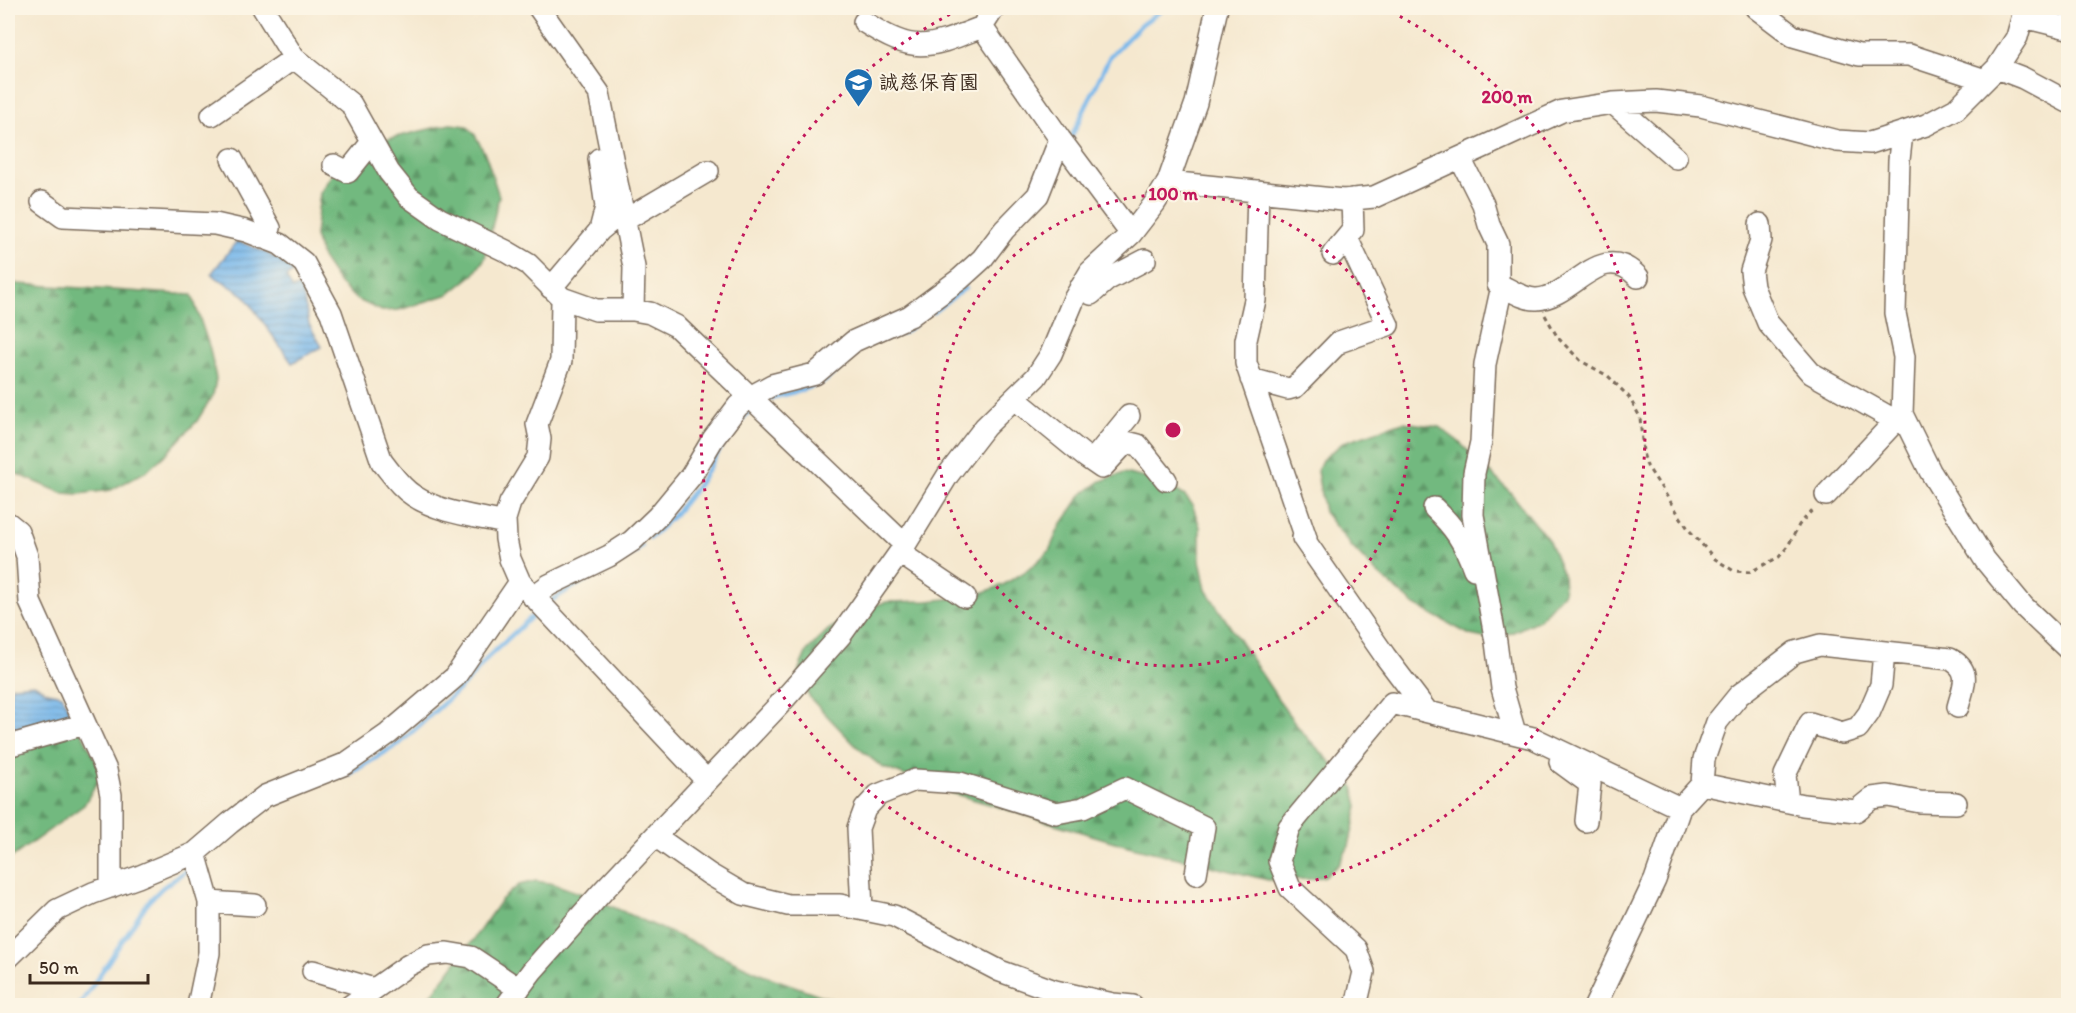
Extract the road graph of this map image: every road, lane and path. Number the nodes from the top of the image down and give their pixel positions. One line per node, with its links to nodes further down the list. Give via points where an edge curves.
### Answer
1 (263, 8): 10 (street)
2 (540, 8): 28 (street, via 599,93)
3 (994, 8): 8 (street)
4 (1217, 8): 24 (street, via 1196,103)
5 (1756, 8): 11 (street, via 1793,36 1859,55 1909,55)
6 (2024, 12): 9 (street); 11 (street, via 2017,37)
7 (864, 22): 8 (street, via 885,36 914,46 941,43)
8 (982, 27): 18 (street)
9 (2068, 28)
10 (294, 58): 15 (street); 17 (street, via 351,104)
11 (1991, 74): 13 (street, via 2023,78); 16 (street, via 1956,109)
12 (580, 89): 30 (street, via 590,100 606,207)
13 (2068, 102)
14 (1613, 103): 16 (street, via 1656,101 1701,106 1837,141 1870,143); 19 (street, via 1562,111); 20 (street)
15 (212, 115)
16 (1902, 133): 44 (street, via 1895,313 1904,357)
17 (372, 142): 22 (street, via 348,172); 37 (street, via 409,197 440,219 528,264)
18 (1066, 146): 31 (street); 41 (street, via 1038,195 960,279 910,316 854,341 815,374 772,385)
19 (1460, 158): 26 (street, via 1374,197); 35 (street, via 1498,244 1498,284)
20 (1676, 158)
21 (232, 159): 32 (street, via 270,228)
22 (334, 165)
23 (708, 171): 28 (street)
24 (1168, 182): 25 (street); 31 (street)
25 (1258, 191): 26 (street); 40 (street, via 1255,300 1246,340)
26 (1352, 199): 40 (street, via 1353,230 1340,246 1388,325 1340,342 1295,387 1288,389)
27 (42, 202): 32 (street, via 63,218 215,224)
28 (624, 216): 30 (street); 39 (street, via 634,267)
29 (1760, 224): 44 (street, via 1761,240 1751,271 1768,323 1811,373)
30 (600, 230): 37 (street)
31 (1131, 234): 36 (street, via 1090,272)
32 (263, 238): 50 (street, via 280,244 304,263 331,313 382,462 396,480 413,496 435,507)
33 (1145, 260): 36 (street, via 1107,280 1091,294)
34 (1638, 277): 38 (street, via 1621,264 1603,264 1553,295)
35 (1502, 286): 38 (street); 53 (street, via 1485,364 1481,442 1474,473 1473,515)
36 (1080, 288): 42 (street, via 1051,354)
37 (556, 293): 39 (street, via 596,310); 50 (street, via 561,361 537,424 538,457 510,503)
38 (1537, 299): 47 (path, via 1558,338 1629,397 1640,417 1647,466 1689,530 1715,559 1734,571 1750,572 1779,557 1798,525)
39 (633, 310): 41 (street, via 650,313 676,326)
40 (1251, 379): 58 (street, via 1303,538)
41 (750, 397): 51 (street); 52 (street, via 738,406 713,439 691,476 632,541 549,585)
42 (1015, 399): 45 (street); 51 (street, via 986,427 948,476)
43 (1129, 416): 45 (street)
44 (1899, 417): 47 (street); 55 (street, via 1985,560 2023,606)
45 (1092, 462): 46 (street, via 1102,468 1126,442 1138,445)
46 (1167, 480)
47 (1826, 495)
48 (1434, 508): 53 (street, via 1464,543 1475,573)
49 (8, 523): 59 (street, via 18,531 27,556 30,602)
50 (505, 523): 52 (street, via 510,559)
51 (902, 549): 54 (street); 63 (street, via 841,635)
52 (527, 590): 63 (street); 70 (street, via 455,677 388,734 345,764 266,796)
53 (1487, 590): 60 (street, via 1502,688)
54 (965, 597)
55 (2068, 649)
56 (1884, 652): 57 (street, via 1950,659 1960,664 1966,676); 64 (street, via 1820,645 1795,652 1739,695 1717,722 1704,759); 65 (street, via 1881,684 1858,728 1842,733 1810,723 1785,775)
57 (1958, 707)
58 (1426, 710): 60 (street); 83 (street, via 1392,703 1289,827 1279,861 1290,888 1356,949 1364,972)
59 (85, 724): 61 (street); 72 (street, via 106,770 111,795)
60 (1515, 733): 62 (street)
61 (8, 746)
62 (1563, 753): 67 (street); 68 (street, via 1560,762 1590,784)
63 (707, 781): 69 (street)
64 (1702, 784): 65 (street); 67 (street)
65 (1788, 802): 66 (street, via 1856,811 1872,798 1888,796)
66 (1956, 803)
67 (1680, 808): 84 (street, via 1655,880)
68 (1586, 821)
69 (655, 836): 75 (street, via 743,894 788,905); 79 (street)
70 (195, 853): 72 (street); 73 (street)
71 (1196, 874): 75 (street, via 1204,827 1125,788 1083,808 1056,813 960,783 915,780 878,795 865,809 858,828)
72 (111, 887): 76 (street, via 57,910)
73 (208, 902): 74 (street); 80 (street, via 209,953)
74 (255, 905)
75 (862, 909): 82 (street, via 894,916 1000,971 1054,991)
76 (8, 958)
77 (313, 971): 78 (street)
78 (374, 989): 79 (street, via 428,955 447,953 471,957); 81 (street)
79 (513, 997)
80 (198, 1005)
81 (351, 1005)
82 (1133, 1005)
83 (1356, 1005)
84 (1595, 1005)

